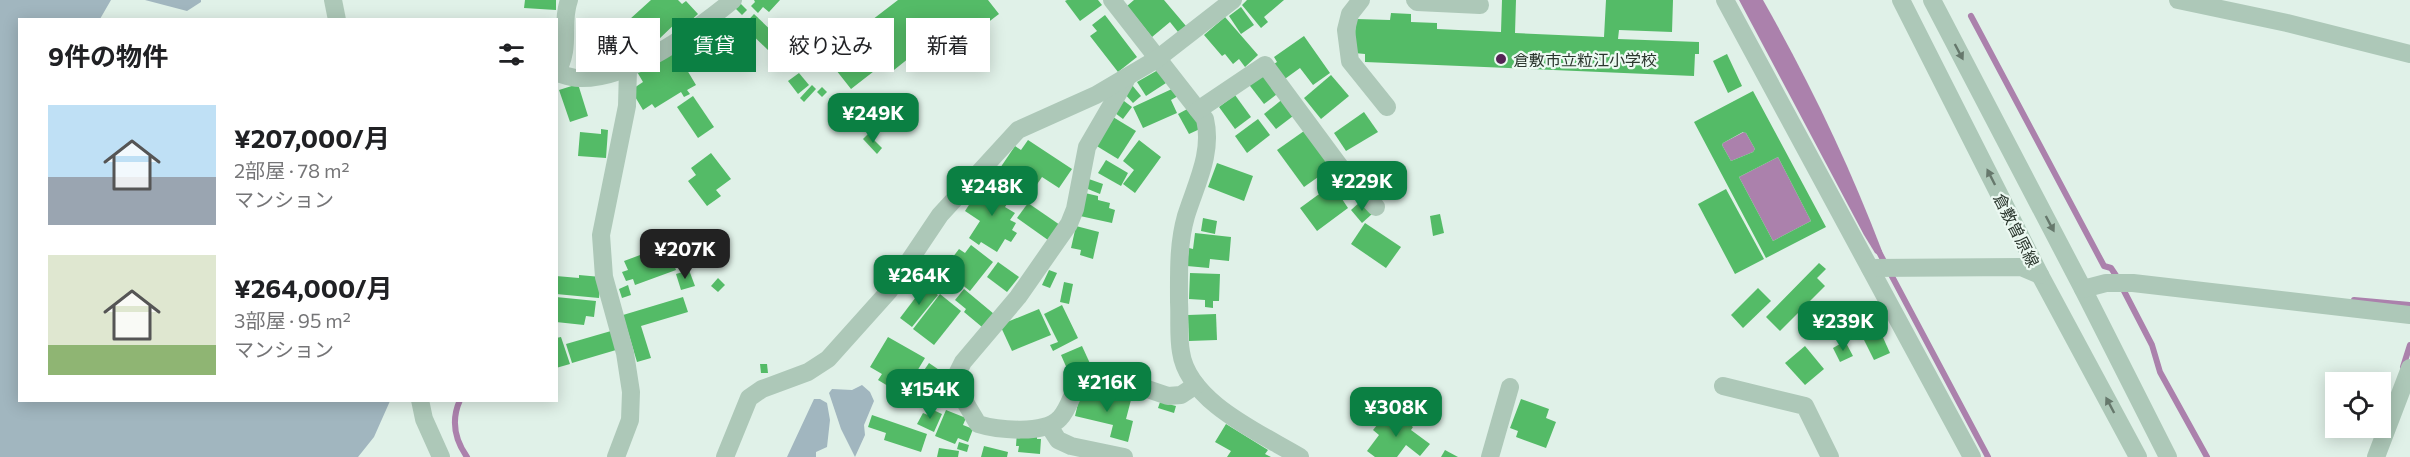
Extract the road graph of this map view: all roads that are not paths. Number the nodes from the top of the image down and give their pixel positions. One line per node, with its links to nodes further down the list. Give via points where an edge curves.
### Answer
1 (333, 0): 13 (street)
2 (569, 0): 19 (street)
3 (733, 0): 14 (street, via 698,29)
4 (1112, 0): 16 (street)
5 (1233, 0): 16 (street)
6 (1361, 0): 21 (street, via 1350,14 1346,30 1350,61)
7 (1415, 0): 12 (street)
8 (1725, 0): 24 (street)
9 (1901, 0): 25 (street, 倉敷曽原線, one-way to 9)
10 (1932, 0): 26 (street, 倉敷曽原線, one-way to 26)
11 (2178, 0): 15 (street)
12 (1480, 5)
13 (337, 18)
14 (660, 51)
15 (2410, 54)
16 (1157, 59): 20 (street); 22 (street)
17 (615, 72): 19 (street, via 588,78)
18 (628, 72): 35 (street, via 627,105 601,235 604,278 625,352 631,392 630,420)
19 (561, 74)
20 (1128, 76): 33 (street, via 1087,147 1070,224 956,376 962,397 978,424 1027,430); 36 (street, via 1018,130 940,215 888,291 828,359 749,398)
21 (1387, 107)
22 (1198, 110): 23 (street, via 1265,64 1347,176); 29 (street, via 1206,120 1208,148 1186,218 1178,265 1181,352)
23 (1377, 207)
24 (1880, 268): 25 (street, via 2021,267); 41 (street)
25 (2040, 275): 42 (street, 倉敷曽原線, one-way to 25)
26 (2083, 289): 27 (street, via 2106,283 2133,283); 43 (street, 倉敷曽原線)
27 (2410, 315)
28 (2410, 368): 44 (street)
29 (1196, 385): 33 (street, via 1181,395 1168,396 1118,379 1089,380 1078,384 1061,417); 38 (street, via 1219,408)
30 (1723, 386): 40 (street, via 1805,406)
31 (1510, 387): 39 (street)
32 (420, 402): 34 (street)
33 (1049, 426): 37 (street, via 1058,440 1071,446)
34 (441, 457)
35 (616, 457)
36 (725, 457)
37 (1124, 457)
38 (1300, 457)
39 (1490, 457)
40 (1830, 457)
41 (1972, 457)
42 (2138, 457)
43 (2168, 457)
44 (2376, 457)

